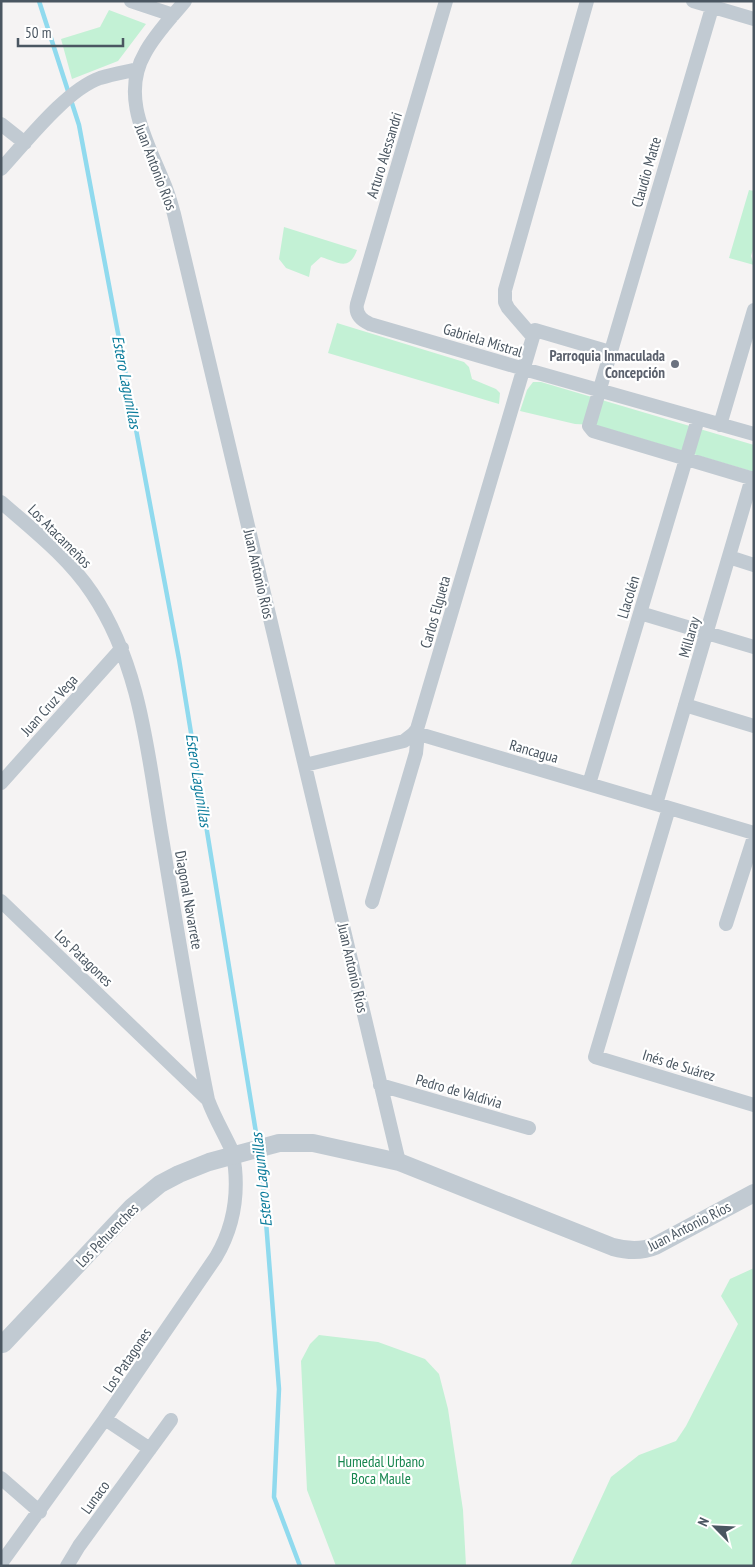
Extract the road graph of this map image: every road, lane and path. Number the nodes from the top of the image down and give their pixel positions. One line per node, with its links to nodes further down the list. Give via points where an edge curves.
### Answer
1 (131, 1): 7 (street)
2 (185, 1): 7 (street, Juan Antonio Ríos)
3 (446, 1): 14 (street, Arturo Alessandri, via 357,304)
4 (587, 1): 15 (street, via 505,290 505,302 511,314)
5 (694, 1): 6 (street)
6 (713, 4): 8 (street); 16 (street, Claudio Matte)
7 (173, 15): 9 (street, Juan Antonio Ríos, via 149,46)
8 (754, 19)
9 (138, 69): 11 (street, via 101,78 82,88 55,110); 34 (street, Juan Antonio Ríos, via 135,92 139,124 174,214)
10 (1, 124): 11 (street)
11 (25, 143): 12 (street)
12 (1, 169)
13 (754, 310): 20 (street)
14 (359, 317): 17 (street, Gabriela Mistral, via 370,324)
15 (534, 334): 16 (street); 17 (street, Carlos Elgueta)
16 (610, 352): 18 (street, Claudio Matte)
17 (524, 369): 18 (street, Gabriela Mistral); 33 (street, Carlos Elgueta)
18 (599, 391): 19 (street, Gabriela Mistral); 22 (street, via 589,423 592,430)
19 (698, 419): 20 (street, Gabriela Mistral); 22 (street, Llacolén)
20 (720, 425): 21 (street, Gabriela Mistral)
21 (754, 434)
22 (686, 458): 23 (street); 27 (street, Llacolén)
23 (753, 478): 25 (street, Millaray)
24 (1, 502): 30 (street, Los Atacameños, via 71,566 91,592)
25 (729, 557): 26 (street); 28 (street, Millaray)
26 (754, 565)
27 (640, 613): 28 (street); 36 (street, Llacolén)
28 (707, 632): 29 (street); 31 (street, Millaray)
29 (754, 647)
30 (122, 648): 35 (street, Juan Cruz Vega); 44 (street, Diagonal Navarrete, via 142,719)
31 (685, 706): 32 (street); 37 (street, Millaray)
32 (754, 726)
33 (414, 734): 34 (street, via 398,742); 36 (street, Rancagua); 40 (street, Carlos Elgueta, via 416,753)
34 (305, 765): 43 (street, Juan Antonio Ríos)
35 (1, 783)
36 (589, 784): 37 (street, Rancagua)
37 (662, 806): 38 (street, Rancagua); 42 (street, Millaray)
38 (754, 835): 41 (street)
39 (1, 901): 44 (street, Los Patagones)
40 (372, 902)
41 (726, 924)
42 (595, 1057): 45 (street, Inés de Suárez)
43 (380, 1085): 46 (street, Pedro de Valdivia); 48 (street, Juan Antonio Ríos)
44 (208, 1100): 47 (street, Diagonal Navarrete)
45 (754, 1105)
46 (529, 1128)
47 (234, 1155): 48 (street, Juan Antonio Ríos, via 279,1143 313,1143); 50 (street, Los Pehuenches, via 179,1174 146,1195); 51 (street, Los Patagones, via 233,1214 222,1247)
48 (399, 1162): 49 (street, Juan Antonio Ríos, via 613,1247 628,1250 655,1246)
49 (754, 1192)
50 (2, 1344)
51 (105, 1420): 53 (street); 55 (street, Los Patagones)
52 (171, 1420): 53 (street, Lunaco)
53 (150, 1449): 57 (street, Lunaco)
54 (1, 1478): 55 (street)
55 (40, 1512): 56 (street, Los Patagones)
56 (2, 1563)
57 (67, 1566)

